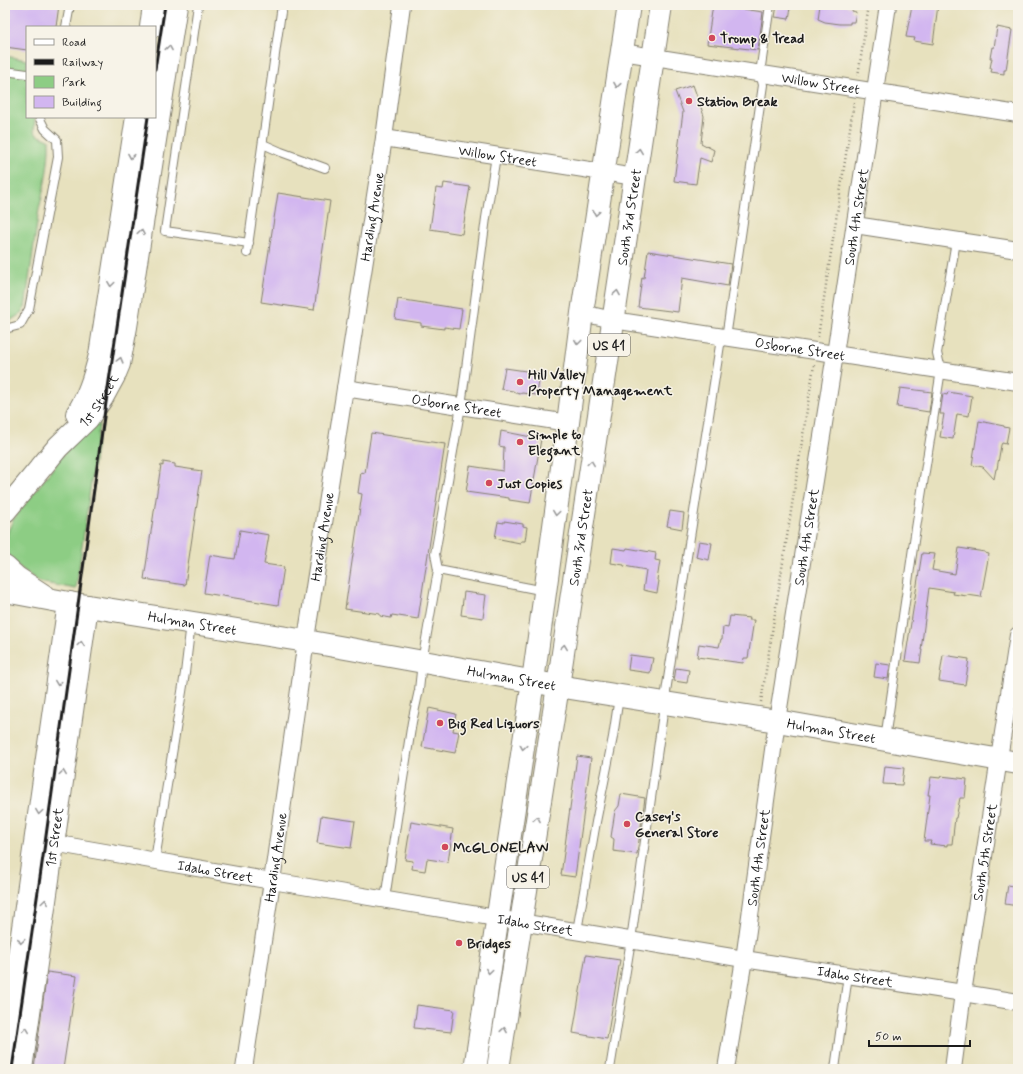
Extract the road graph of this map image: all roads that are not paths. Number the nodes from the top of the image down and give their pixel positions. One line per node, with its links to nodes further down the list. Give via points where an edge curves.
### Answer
1 (70, 5): 11 (lane)
2 (154, 5): 12 (main road)
3 (176, 5): 43 (main road, 1st Street, one-way to 3, via 96,408 119,364)
4 (198, 5): 30 (lane, via 165,231)
5 (282, 5): 23 (lane)
6 (402, 5): 22 (street, Harding Avenue)
7 (629, 5): 13 (main road, South 3rd Street / US 41)
8 (661, 5): 14 (main road, South 3rd Street / US 41)
9 (770, 5): 16 (lane)
10 (888, 5): 18 (street, South 4th Street)
11 (66, 26)
12 (150, 26)
13 (622, 52): 14 (street, Willow Street); 26 (main road, South 3rd Street / US 41, one-way to 26)
14 (653, 56): 16 (street, Willow Street); 27 (main road, South 3rd Street / US 41, one-way to 14)
15 (5, 71): 17 (lane)
16 (760, 73): 18 (street, Willow Street); 36 (lane, via 763,84)
17 (26, 74)
18 (875, 91): 19 (street, Willow Street); 28 (street, South 4th Street)
19 (1018, 114)
20 (40, 118): 35 (lane, via 45,129 57,140 58,157 29,309 20,325)
21 (137, 118): 43 (main road, 1st Street, one-way to 43, via 96,372 80,410)
22 (384, 138): 24 (street, Willow Street); 40 (street, Harding Avenue)
23 (263, 144): 25 (lane); 30 (lane)
24 (496, 156): 26 (street, Willow Street); 41 (lane)
25 (325, 168)
26 (603, 172): 27 (street, Willow Street); 33 (main road, South 3rd Street / US 41, one-way to 33)
27 (635, 177): 34 (main road, South 3rd Street / US 41, one-way to 27)
28 (855, 225): 29 (street); 37 (street, South 4th Street)
29 (956, 241): 31 (street); 38 (lane, via 937,352)
30 (249, 243): 32 (lane)
31 (1018, 250)
32 (247, 253)
33 (582, 313): 34 (street, Osborne Street); 42 (main road, South 3rd Street / US 41, one-way to 42)
34 (613, 320): 36 (street, Osborne Street); 55 (main road, South 3rd Street / US 41, one-way to 34)
35 (5, 329)
36 (726, 338): 37 (street, Osborne Street); 57 (lane, via 720,345)
37 (835, 354): 38 (street, Osborne Street); 58 (street, South 4th Street)
38 (941, 370): 39 (street, Osborne Street); 59 (lane)
39 (1018, 382)
40 (345, 388): 41 (street, Osborne Street); 52 (street, Harding Avenue)
41 (461, 406): 42 (street, Osborne Street); 46 (lane, via 435,554)
42 (568, 423): 48 (main road, South 3rd Street / US 41, one-way to 48)
43 (58, 447): 44 (main road)
44 (5, 511)
45 (5, 567): 49 (main road, via 17,578)
46 (438, 570): 48 (lane); 53 (lane)
47 (5, 591): 49 (main road, Hulman Street)
48 (546, 591): 54 (main road, South 3rd Street / US 41)
49 (68, 603): 50 (main road, Hulman Street); 61 (main road, 1st Street, one-way to 49); 73 (main road, 1st Street, one-way to 73)
50 (191, 622): 52 (main road, Hulman Street); 62 (lane)
51 (1018, 635): 60 (street, South 5th Street)
52 (306, 641): 53 (main road, Hulman Street); 63 (street, Harding Avenue)
53 (422, 662): 54 (main road, Hulman Street); 64 (lane)
54 (534, 681): 55 (main road, Hulman Street); 65 (main road, South 3rd Street / US 41, one-way to 65)
55 (558, 686): 56 (main road, Hulman Street); 66 (main road, South 3rd Street / US 41, one-way to 55)
56 (619, 696): 57 (main road, Hulman Street); 67 (lane)
57 (665, 703): 58 (main road, Hulman Street); 68 (lane)
58 (768, 719): 59 (main road, Hulman Street); 69 (street, South 4th Street)
59 (885, 740): 60 (main road, Hulman Street)
60 (1009, 761): 71 (street, South 5th Street)
61 (53, 843): 62 (street, Idaho Street); 74 (main road, 1st Street, one-way to 61)
62 (155, 860): 63 (street, Idaho Street)
63 (272, 881): 64 (street, Idaho Street); 75 (street, Harding Avenue)
64 (385, 899): 65 (street, Idaho Street)
65 (497, 917): 66 (street, Idaho Street); 76 (main road, South 3rd Street / US 41, one-way to 76)
66 (521, 921): 67 (street, Idaho Street); 77 (main road, South 3rd Street / US 41, one-way to 66)
67 (577, 931): 68 (street, Idaho Street)
68 (630, 940): 69 (street, Idaho Street); 78 (lane)
69 (744, 959): 70 (street, Idaho Street); 79 (street, South 4th Street)
70 (848, 975): 71 (street, Idaho Street); 80 (lane)
71 (963, 993): 72 (street, Idaho Street); 81 (street, South 5th Street)
72 (1018, 1002)
73 (5, 1055)
74 (21, 1069)
75 (244, 1069)
76 (475, 1069)
77 (498, 1069)
78 (610, 1069)
79 (726, 1069)
80 (835, 1069)
81 (953, 1069)

